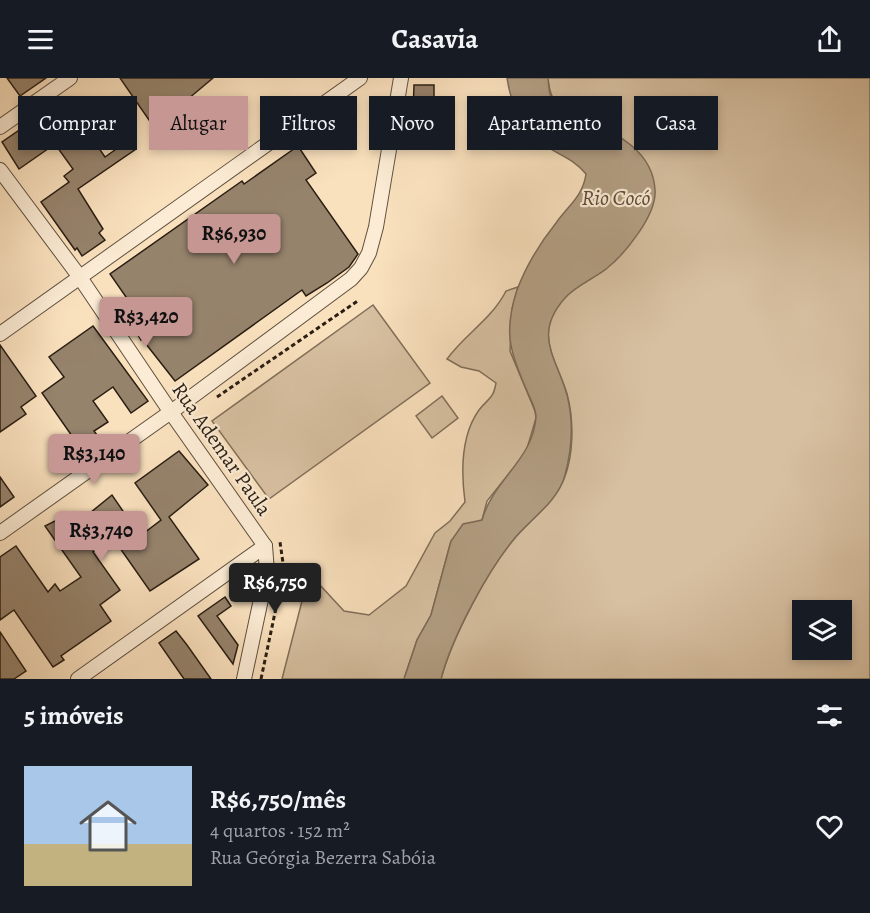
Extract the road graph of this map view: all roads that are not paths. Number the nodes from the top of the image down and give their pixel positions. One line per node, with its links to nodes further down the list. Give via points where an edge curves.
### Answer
1 (69, 78): 4 (street)
2 (360, 78): 6 (street)
3 (401, 78): 8 (street, via 376,227 361,268)
4 (0, 127)
5 (0, 170): 6 (street, Rua Ademar Paula)
6 (79, 276): 7 (street); 8 (street, Rua Ademar Paula)
7 (0, 334)
8 (170, 411): 9 (street); 10 (street, Rua Ademar Paula)
9 (0, 533)
10 (264, 546): 11 (street); 12 (street, via 267,571)
11 (78, 679)
12 (244, 679)

